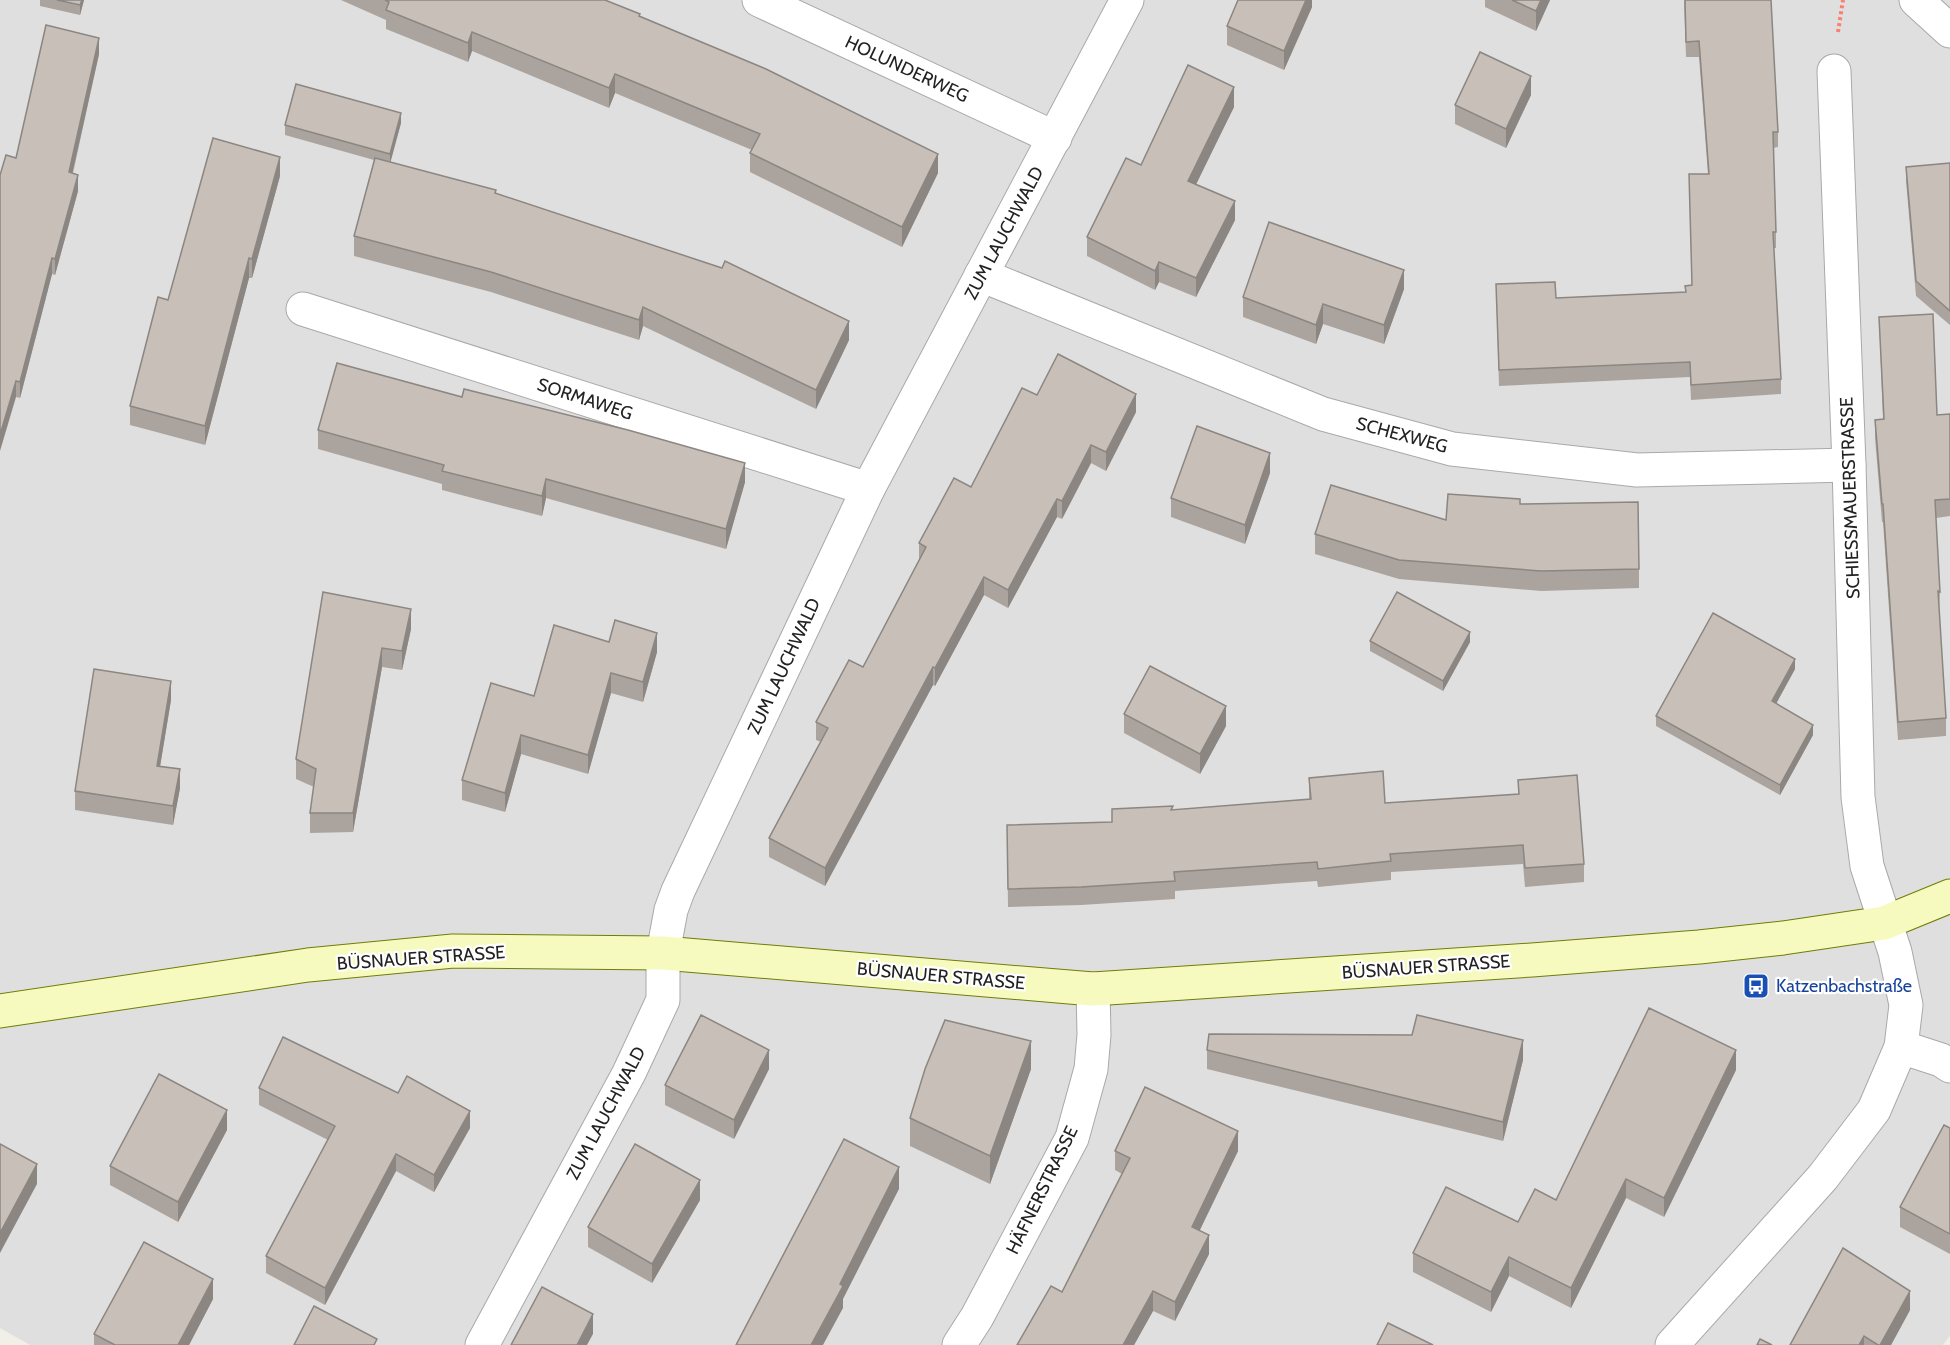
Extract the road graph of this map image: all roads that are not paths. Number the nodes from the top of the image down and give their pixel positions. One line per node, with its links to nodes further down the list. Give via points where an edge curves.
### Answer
1 (759, 0): 6 (street, HOLUNDERWEG)
2 (1127, 0): 6 (street, ZUM LAUCHWALD)
3 (1916, 0): 4 (street)
4 (1950, 31)
5 (1834, 70): 9 (street, SCHIESSMAUERSTRASSE)
6 (1055, 138): 7 (street, ZUM LAUCHWALD)
7 (981, 275): 9 (street, SCHEXWEG, via 1323,414 1452,449 1637,470); 10 (street, ZUM LAUCHWALD)
8 (303, 309): 10 (street, SORMAWEG)
9 (1850, 465): 12 (street, SCHIESSMAUERSTRASSE, via 1857,796 1867,866)
10 (868, 489): 13 (street, ZUM LAUCHWALD, via 678,891)
11 (1950, 896): 12 (street)
12 (1884, 923): 14 (street, BÜSNAUER STRASSE, via 1699,947); 16 (street, via 1906,1005)
13 (663, 953): 14 (street, BÜSNAUER STRASSE); 15 (street, BÜSNAUER STRASSE, via 453,951 308,965); 18 (street, ZUM LAUCHWALD, via 663,1000 629,1073)
14 (1093, 988): 19 (street, HÄFNERSTRASSE, via 1095,1035 1091,1069 1072,1138 978,1317)
15 (0, 1011)
16 (1901, 1047): 17 (street); 20 (street, via 1874,1110 1823,1177)
17 (1950, 1066)
18 (482, 1345)
19 (959, 1345)
20 (1672, 1345)

